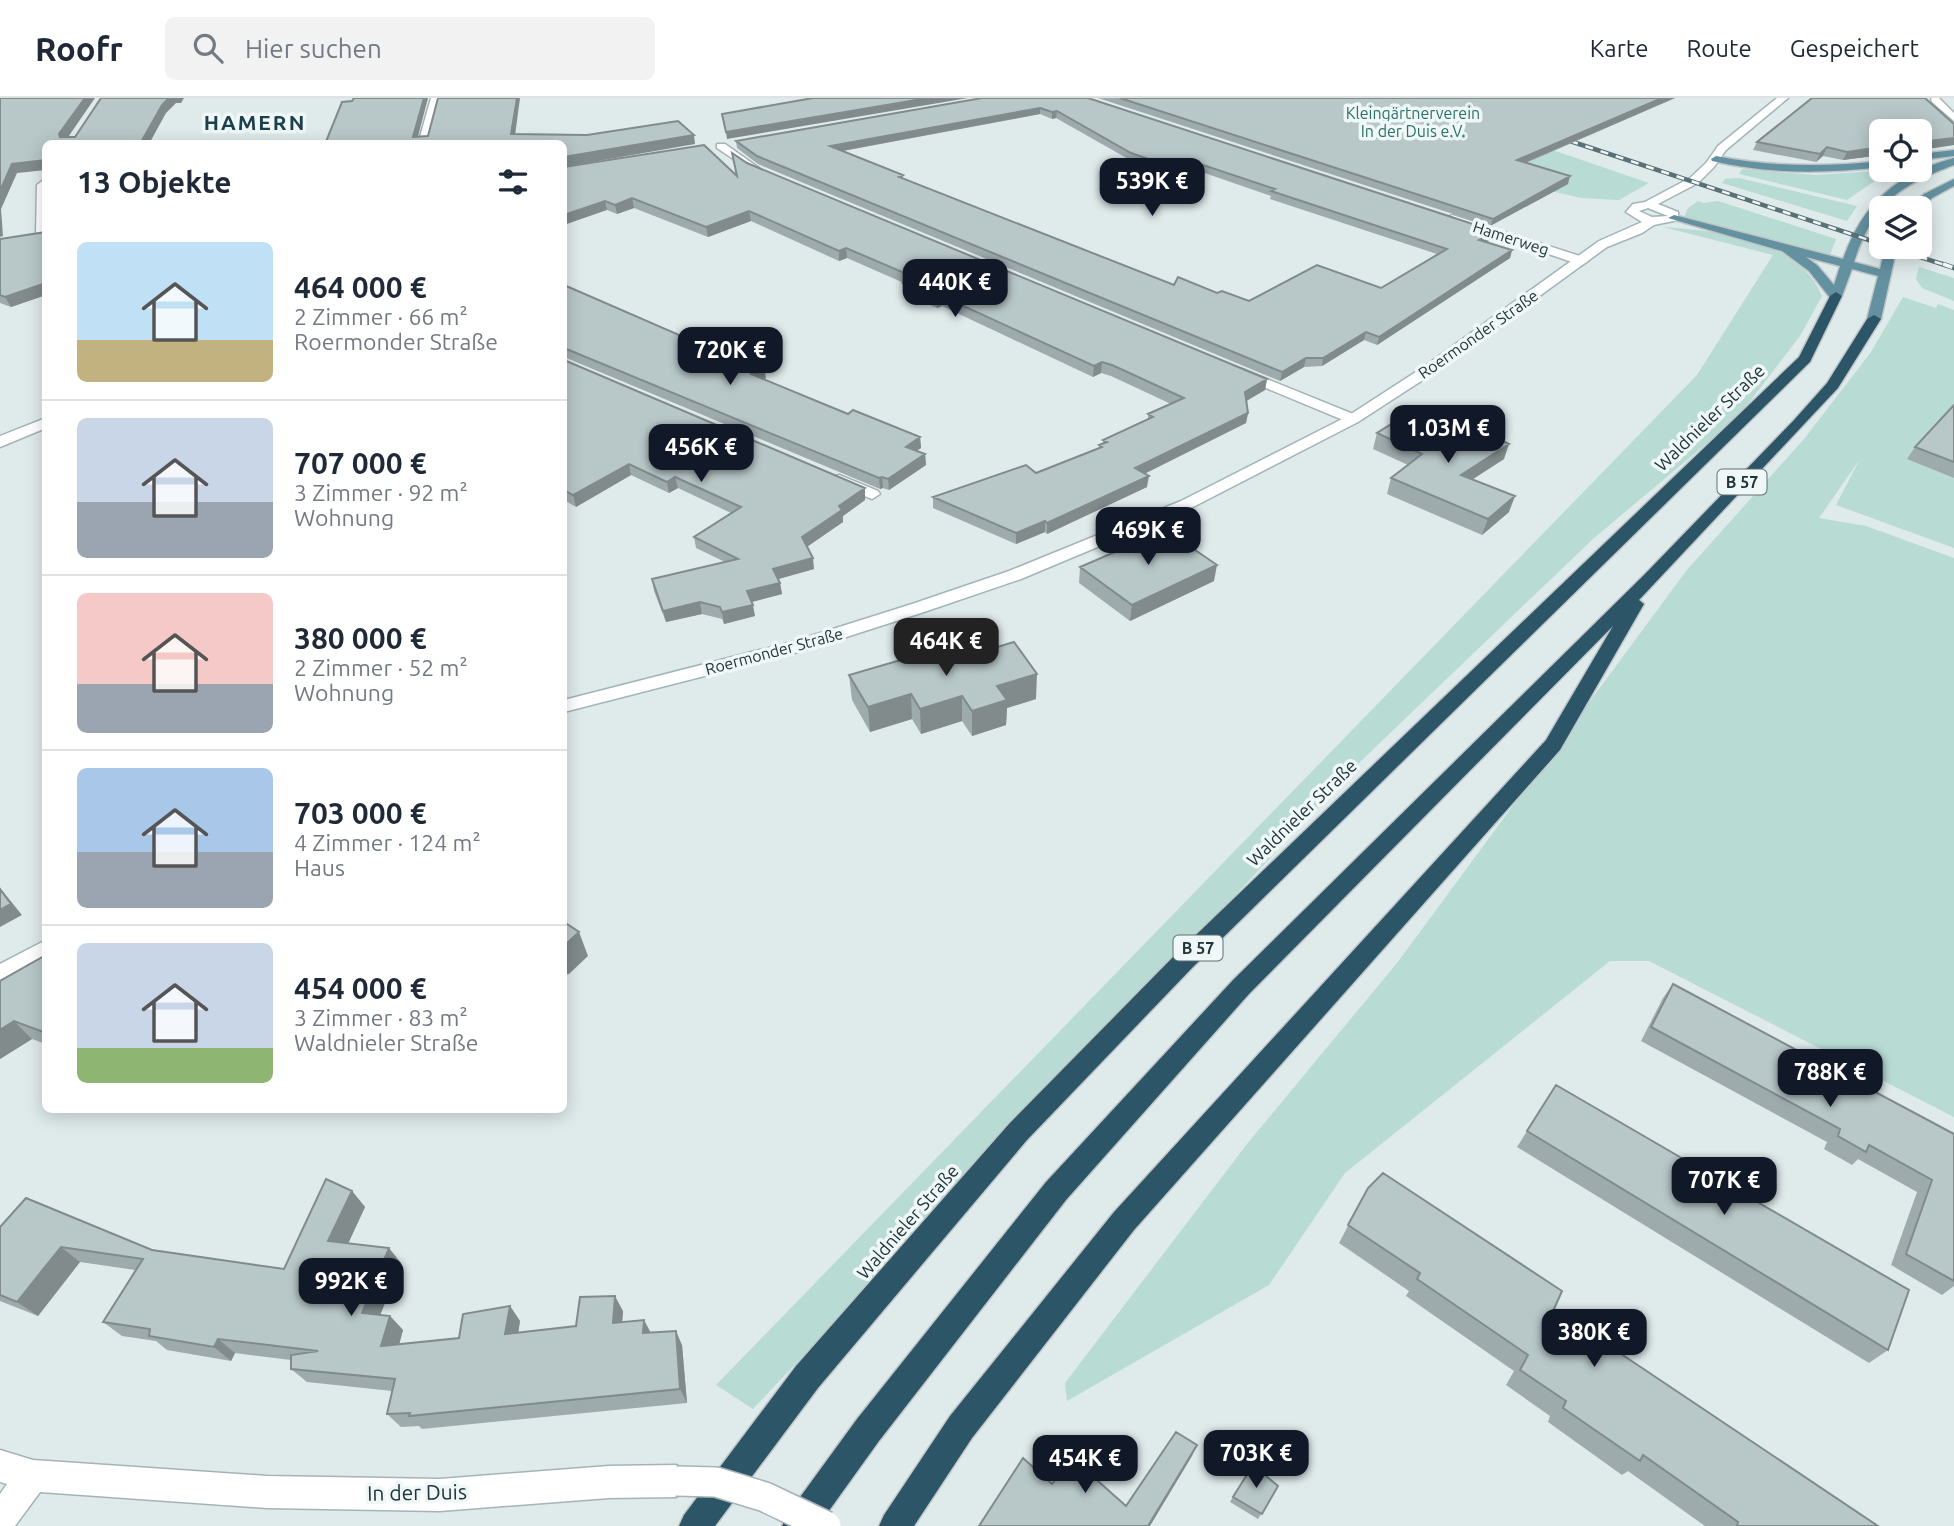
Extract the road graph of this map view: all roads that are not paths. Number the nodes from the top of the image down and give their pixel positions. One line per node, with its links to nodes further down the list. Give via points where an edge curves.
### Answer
1 (436, 98): 5 (main road)
2 (1783, 98): 9 (main road, Roermonder Straße, via 1722,148)
3 (1935, 100): 4 (main road)
4 (1954, 118)
5 (424, 140)
6 (739, 143): 12 (main road, via 714,147)
7 (1954, 153): 8 (main road)
8 (1932, 156)
9 (1716, 159): 11 (main road, via 1808,171); 14 (main road, Roermonder Straße)
10 (1954, 161): 27 (main road, Waldnieler Straße / B 57, via 1905,183 1874,208)
11 (1869, 165)
12 (766, 173)
13 (1954, 182): 15 (main road)
14 (1684, 187): 17 (main road, Roermonder Straße); 19 (main road, Roermonder Straße)
15 (1928, 196)
16 (42, 201): 22 (main road)
17 (1648, 205): 19 (main road); 20 (main road, Roermonder Straße, via 1633,208)
18 (1438, 214): 26 (main road, Hamerweg)
19 (1671, 214): 21 (main road, Roermonder Straße, via 1665,221); 24 (main road)
20 (1635, 216): 21 (main road, Roermonder Straße); 23 (main road, Roermonder Straße)
21 (1651, 221): 23 (main road, Roermonder Straße)
22 (40, 236)
23 (1603, 244): 26 (main road, Roermonder Straße)
24 (1787, 249): 27 (main road); 29 (main road, via 1813,268)
25 (1888, 259): 28 (main road, B 57)
26 (1582, 261): 32 (main road, Roermonder Straße)
27 (1848, 266): 28 (main road); 29 (main road, Waldnieler Straße / B 57)
28 (1884, 274): 30 (main road, B 57)
29 (1836, 296): 44 (highway, Waldnieler Straße / B 57, via 1805,359 1184,961 1018,1132 807,1377)
30 (1874, 319): 37 (highway, B 57, via 1833,385)
31 (1224, 365): 32 (main road)
32 (1353, 419): 38 (main road, Roermonder Straße, via 1187,504 1015,575 800,646)
33 (42, 424): 34 (main road)
34 (0, 442)
35 (820, 472): 36 (main road)
36 (872, 494)
37 (1650, 578): 45 (highway, B 57, via 1241,987 1056,1191 868,1430); 47 (highway, via 1553,745 1124,1221 961,1427)
38 (567, 705)
39 (42, 951): 40 (main road)
40 (0, 975)
41 (0, 1466): 42 (main road, In der Duis)
42 (33, 1476): 43 (main road); 46 (main road, In der Duis, bridge, via 267,1492 440,1494 609,1482 716,1482 765,1497)
43 (0, 1520)
44 (695, 1526)
45 (799, 1526)
46 (826, 1526)
47 (895, 1526)

